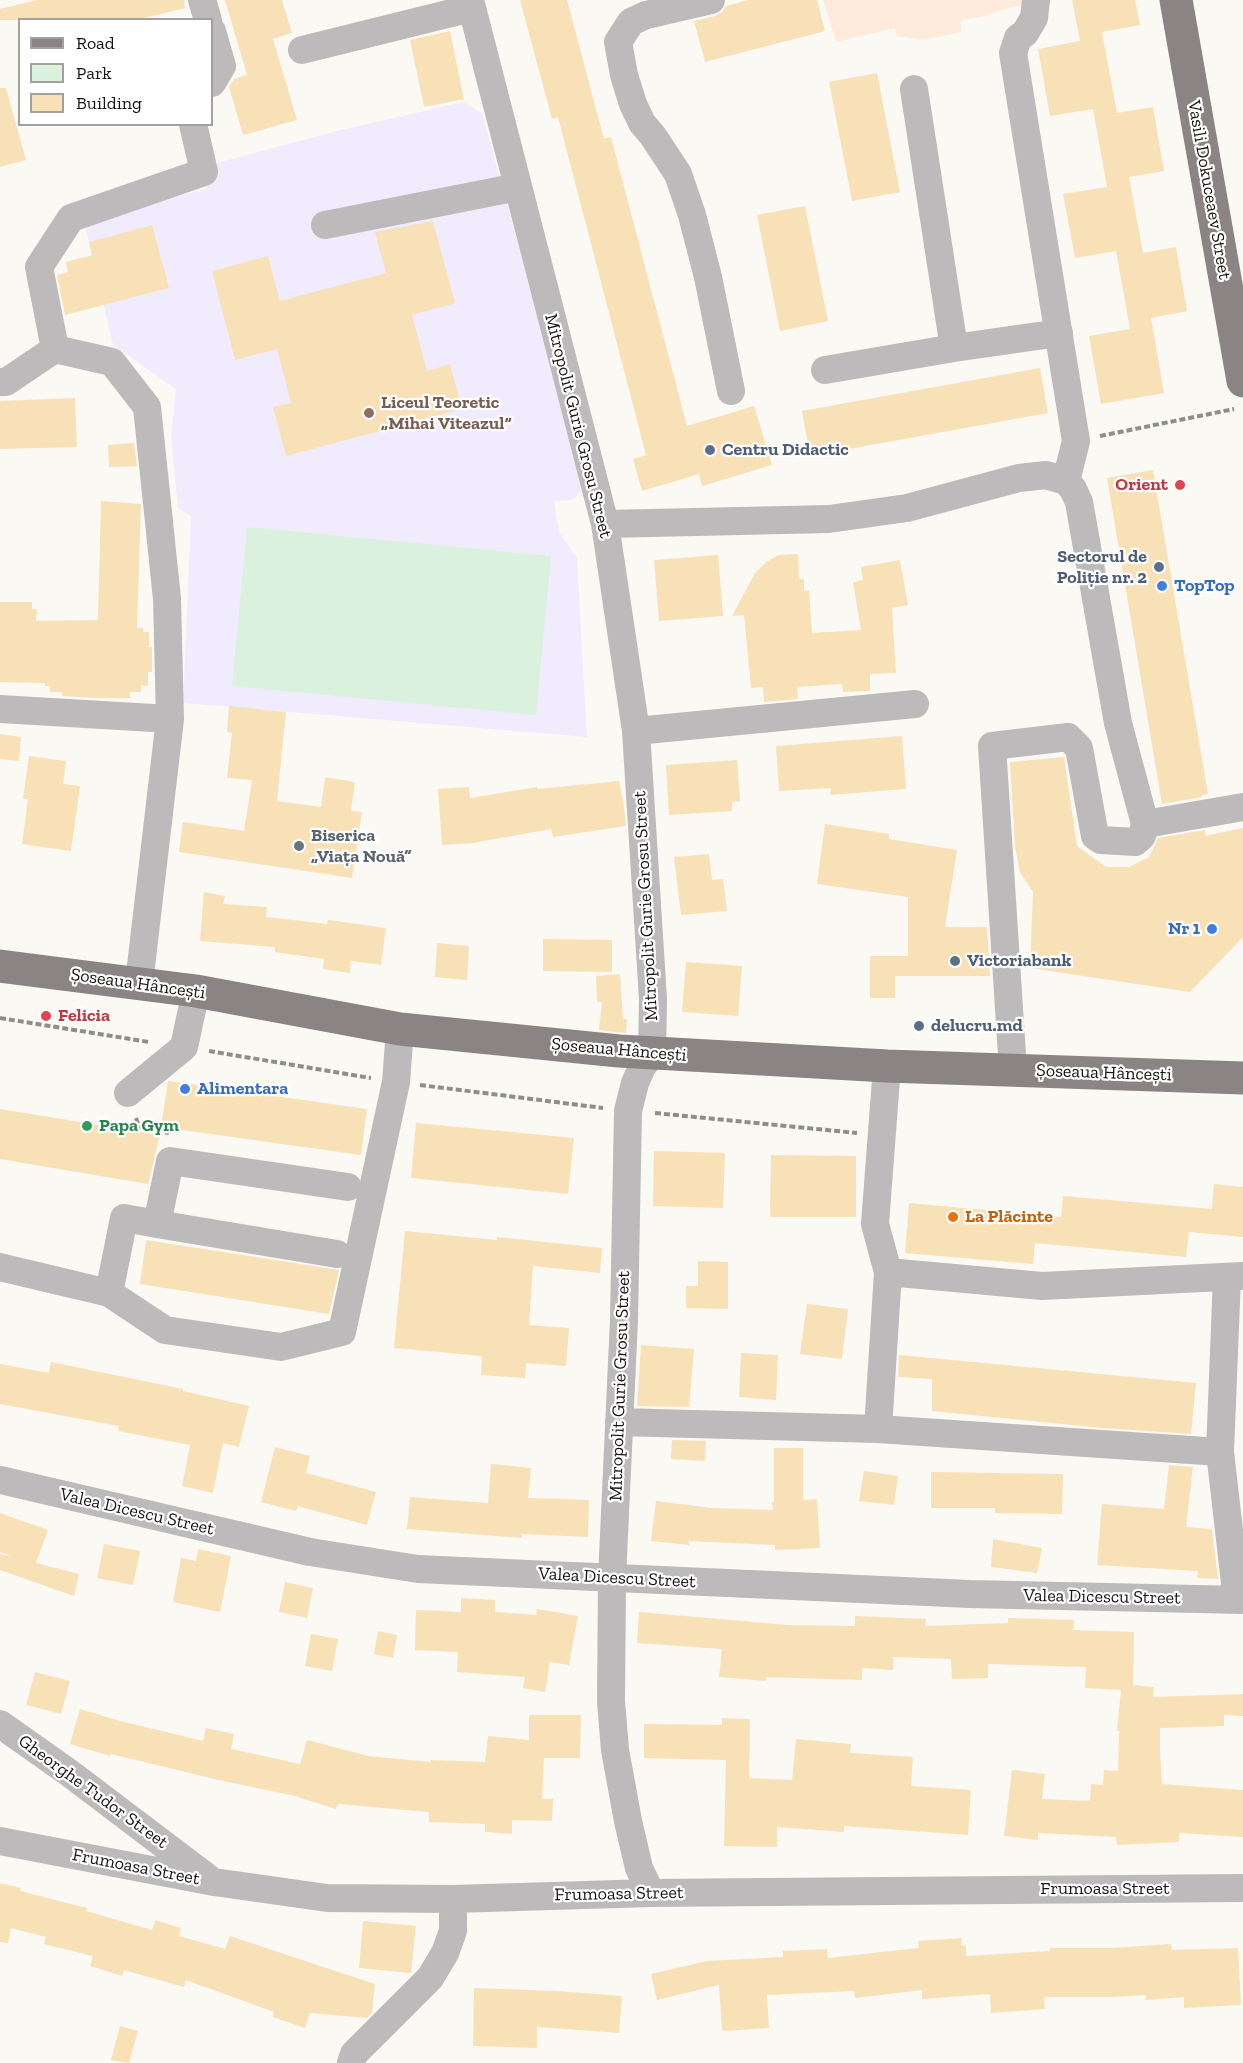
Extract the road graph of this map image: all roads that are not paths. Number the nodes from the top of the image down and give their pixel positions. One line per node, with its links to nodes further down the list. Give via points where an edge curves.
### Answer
1 (202, 0): 6 (street)
2 (711, 0): 21 (street, via 646,15 631,22 618,42 633,104 678,174 692,215)
3 (1036, 0): 15 (street, via 1034,18 1018,38 1013,53)
4 (1176, 0): 14 (main road, Vasili Dokuceaev Street)
5 (471, 4): 8 (street); 12 (street, Mitropolit Gurie Grosu Street)
6 (207, 18)
7 (213, 34): 9 (street, via 222,66)
8 (302, 50)
9 (213, 81)
10 (914, 88): 16 (street)
11 (194, 126): 17 (street, via 204,172 71,218 39,267)
12 (518, 187): 13 (street); 23 (street, Mitropolit Gurie Grosu Street)
13 (326, 225)
14 (1237, 313): 19 (main road, Vasili Dokuceaev Street)
15 (1059, 333): 16 (street); 22 (street, via 1076,441)
16 (954, 348): 18 (street)
17 (55, 349): 20 (street, via 6,382); 26 (street, via 112,362 147,407 168,599)
18 (825, 370)
19 (1243, 381)
20 (0, 382)
21 (731, 391)
22 (1066, 481): 23 (street, via 1046,475 1019,478 907,508 829,519); 29 (street, via 1079,502 1118,723)
23 (605, 524): 27 (street, Mitropolit Gurie Grosu Street)
24 (915, 704): 27 (street)
25 (0, 709): 26 (street)
26 (170, 719): 31 (street)
27 (636, 731): 34 (street, Mitropolit Gurie Grosu Street, via 653,999)
28 (1243, 807): 29 (street)
29 (1145, 824): 36 (street, via 1142,836 1135,842 1101,840 1095,836 1079,748 1068,737 992,746)
30 (0, 966): 31 (main road, Șoseaua Hâncești)
31 (139, 984): 32 (main road, Șoseaua Hâncești)
32 (196, 992): 33 (main road, Șoseaua Hâncești); 38 (street, via 184,1047)
33 (399, 1029): 34 (main road, Șoseaua Hâncești); 45 (street, via 396,1082 342,1332 281,1347 165,1330)
34 (652, 1054): 35 (main road, Șoseaua Hâncești); 46 (street, Mitropolit Gurie Grosu Street, via 635,1083 628,1111)
35 (887, 1066): 36 (main road, Șoseaua Hâncești); 43 (street, via 875,1224)
36 (1013, 1070): 37 (main road, Șoseaua Hâncești)
37 (1243, 1078)
38 (128, 1093)
39 (348, 1187): 40 (street, via 170,1161)
40 (157, 1224): 41 (street); 45 (street, via 124,1218)
41 (337, 1254)
42 (0, 1267): 45 (street)
43 (888, 1272): 44 (street, via 1042,1286); 47 (street)
44 (1235, 1276): 48 (street)
45 (109, 1293)
46 (619, 1422): 47 (street); 50 (street, Mitropolit Gurie Grosu Street)
47 (878, 1429): 48 (street)
48 (1220, 1452): 51 (street)
49 (0, 1480): 50 (street, Valea Dicescu Street, via 310,1552 375,1563 418,1569)
50 (612, 1578): 51 (street, Valea Dicescu Street, via 970,1594); 56 (street, Mitropolit Gurie Grosu Street, via 611,1701 615,1750 639,1868)
51 (1240, 1600)
52 (0, 1724): 54 (street, Gheorghe Tudor Street)
53 (0, 1841): 54 (street, Frumoasa Street)
54 (214, 1882): 57 (street, Frumoasa Street, via 327,1898)
55 (1243, 1888): 56 (street, Frumoasa Street)
56 (651, 1893): 57 (street, Frumoasa Street)
57 (453, 1899): 58 (street, via 453,1931 430,1978 361,2046)
58 (351, 2063)

